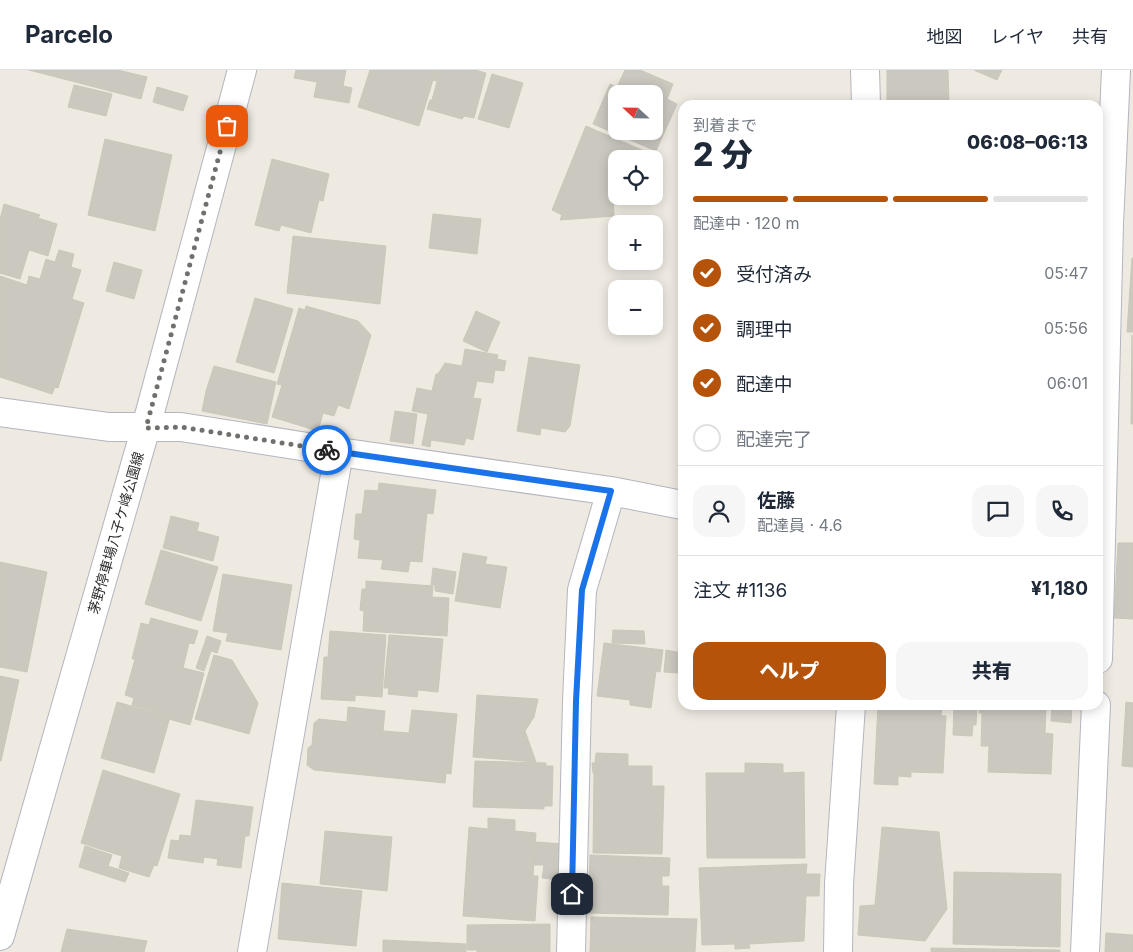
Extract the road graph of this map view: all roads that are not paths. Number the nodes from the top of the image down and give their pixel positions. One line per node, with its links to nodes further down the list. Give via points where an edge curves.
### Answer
1 (242, 70): 7 (street, 茅野停車場八子ケ峰公園線)
2 (866, 70): 4 (street)
3 (1116, 70): 5 (street)
4 (866, 100)
5 (1103, 224)
6 (0, 412): 7 (street, via 109,427)
7 (146, 428): 8 (street, via 181,427); 13 (street, 茅野停車場八子ケ峰公園線)
8 (339, 452): 9 (street); 14 (street)
9 (611, 491): 10 (street); 15 (street, via 582,590 576,701)
10 (678, 504)
11 (851, 710): 16 (street, via 839,884)
12 (1096, 710): 17 (street)
13 (0, 936)
14 (252, 952)
15 (571, 952)
16 (838, 952)
17 (1085, 952)

